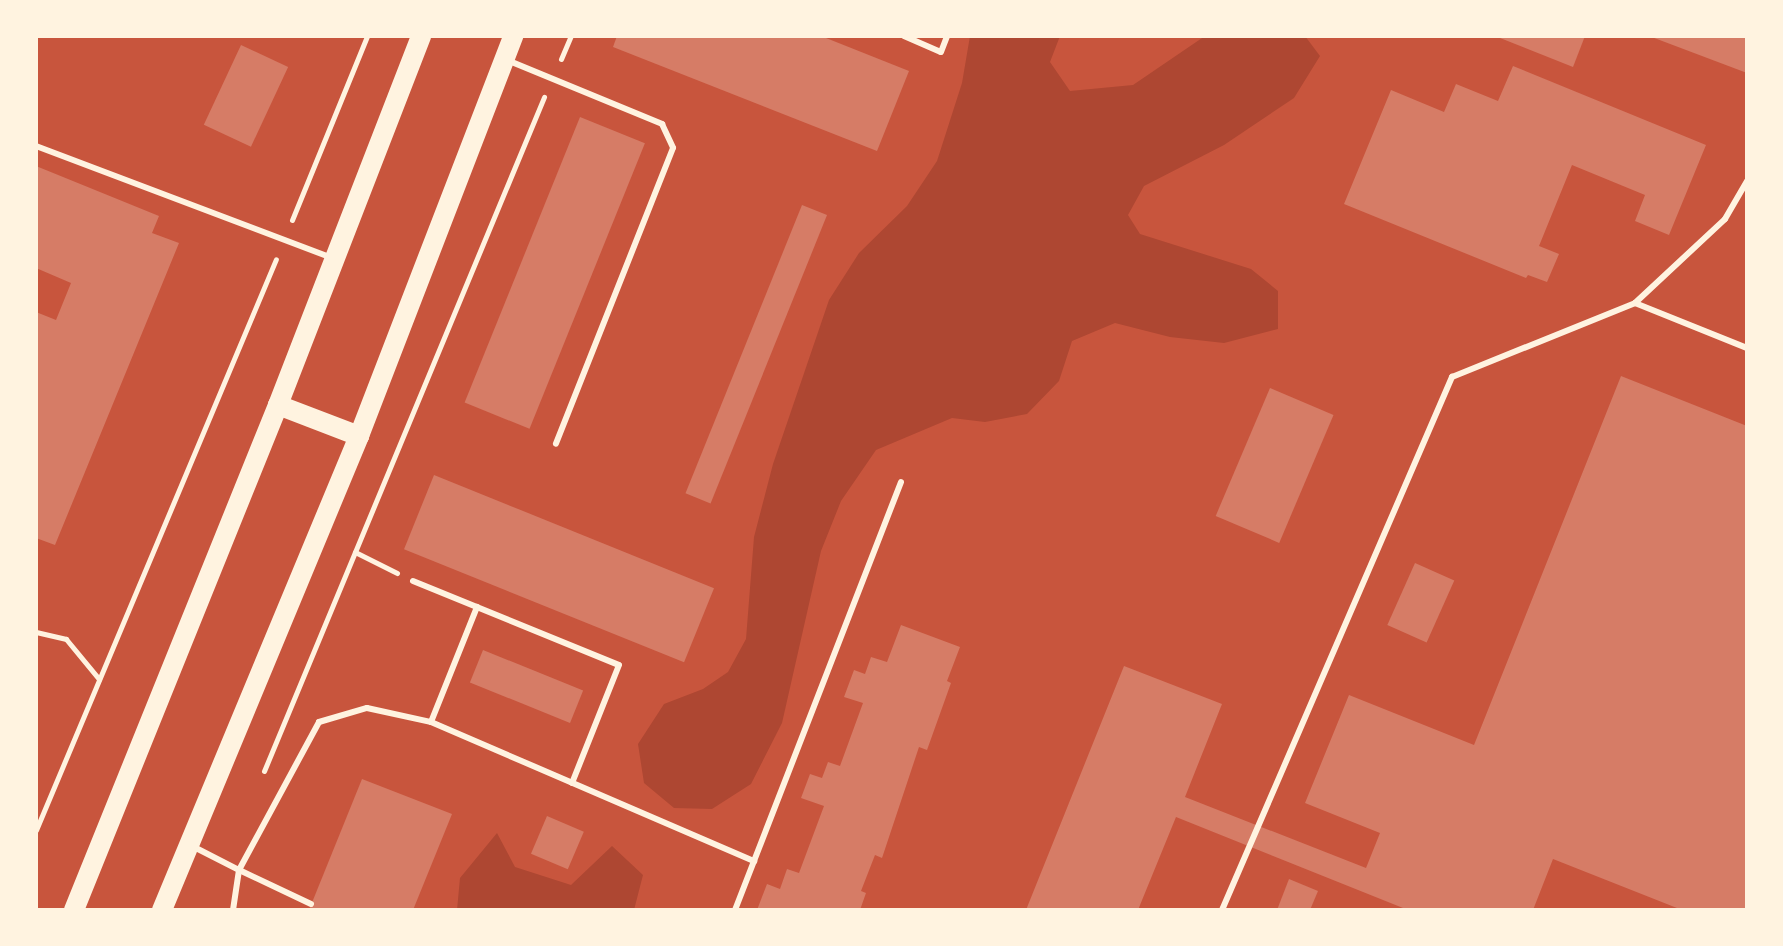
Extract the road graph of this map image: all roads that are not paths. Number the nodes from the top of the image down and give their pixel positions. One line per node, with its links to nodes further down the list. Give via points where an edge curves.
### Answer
1 (421, 36): 8 (main road)
2 (513, 36): 5 (main road)
3 (904, 36): 4 (lane, via 941,52)
4 (947, 36)
5 (504, 59): 12 (main road); 13 (lane, via 662,124 673,148)
6 (36, 146): 8 (lane)
7 (1747, 181): 9 (lane, via 1725,219)
8 (333, 258): 11 (main road)
9 (1635, 303): 10 (lane); 27 (lane, via 1452,377)
10 (1747, 348)
11 (278, 405): 12 (main road); 23 (main road)
12 (359, 436): 19 (main road)
13 (556, 444)
14 (901, 482): 20 (lane)
15 (413, 581): 16 (lane)
16 (477, 607): 17 (lane); 18 (lane, via 619,665)
17 (431, 722): 18 (lane); 21 (lane, via 367,708 319,722)
18 (572, 783): 20 (lane)
19 (188, 844): 21 (lane); 24 (main road)
20 (754, 861): 26 (lane)
21 (239, 870): 22 (lane); 25 (lane)
22 (311, 904)
23 (74, 910)
24 (162, 910)
25 (233, 910)
26 (735, 910)
27 (1222, 910)

